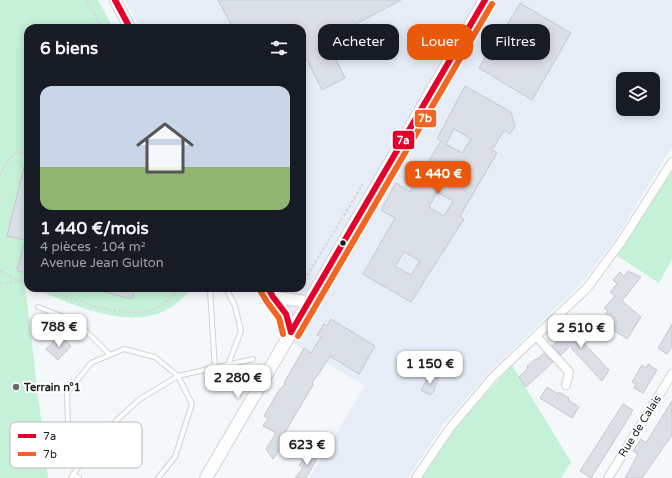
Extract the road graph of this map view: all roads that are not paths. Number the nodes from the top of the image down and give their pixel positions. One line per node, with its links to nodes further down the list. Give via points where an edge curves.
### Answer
1 (115, 0): 3 (street)
2 (485, 0): 8 (main road)
3 (128, 24)
4 (672, 162): 11 (street, via 621,242 587,288)
5 (210, 292): 15 (lane)
6 (228, 292): 14 (lane, via 235,306 241,331)
7 (270, 293): 8 (street); 10 (street, via 286,314)
8 (309, 302): 10 (main road)
9 (38, 307): 12 (lane, via 77,322)
10 (291, 332): 24 (main road)
11 (536, 336): 18 (street, via 569,372); 25 (street, via 493,377 450,428)
12 (110, 355): 17 (lane, via 124,349 155,357); 19 (lane, via 91,363 68,393)
13 (253, 359): 14 (lane)
14 (228, 364): 15 (lane)
15 (215, 368): 17 (lane)
16 (672, 374): 26 (street, Rue de Calais)
17 (178, 376): 20 (lane, via 140,399); 23 (lane, via 192,404 175,457)
18 (566, 385)
19 (68, 422)
20 (116, 422)
21 (72, 476): 22 (lane)
22 (80, 478)
23 (158, 478)
24 (206, 478)
25 (416, 478)
26 (608, 478)

